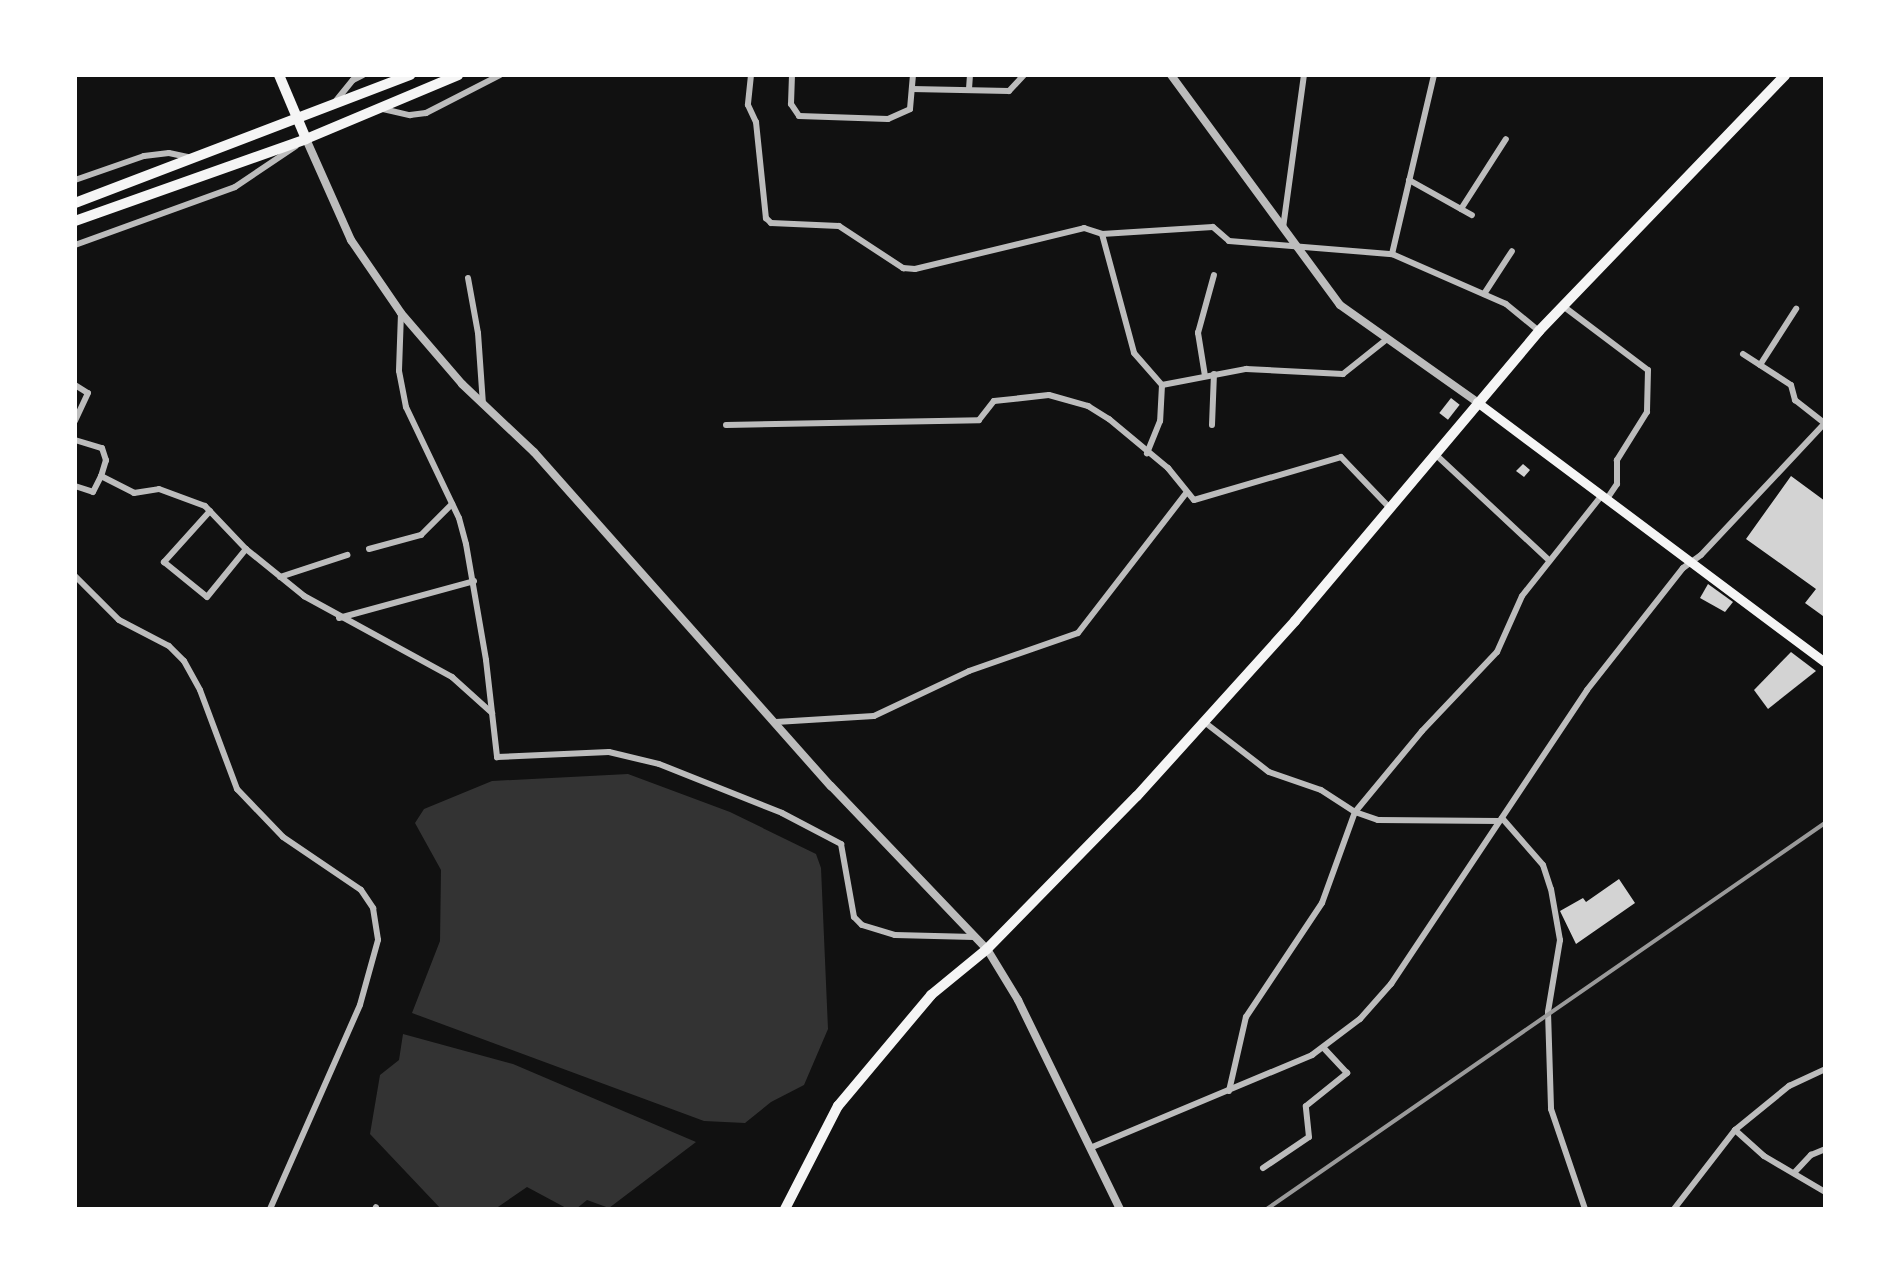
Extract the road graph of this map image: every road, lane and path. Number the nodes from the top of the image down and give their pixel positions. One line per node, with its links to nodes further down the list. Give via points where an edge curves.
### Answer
1 (279, 75): 19 (main road)
2 (363, 75): 17 (street, via 353,80)
3 (411, 75): 17 (highway)
4 (458, 75): 18 (highway)
5 (500, 75): 18 (street, via 426,113)
6 (751, 75): 30 (street, via 748,105 756,122 766,218 771,223 839,226 903,268 915,269 1084,228)
7 (792, 75): 15 (street, via 793,111 805,117 897,118 910,109)
8 (913, 75): 15 (street)
9 (970, 75): 16 (street)
10 (1024, 75): 16 (street, via 1010,91)
11 (1171, 75): 29 (street)
12 (1304, 75): 29 (street)
13 (1434, 75): 24 (street)
14 (1785, 75): 38 (main road)
15 (912, 89): 16 (street)
16 (969, 89)
17 (329, 109): 19 (highway)
18 (383, 109): 20 (highway)
19 (297, 120): 20 (main road); 22 (highway)
20 (306, 139): 28 (highway); 31 (street, via 235,187); 40 (street, via 351,240)
21 (1506, 139): 26 (street)
22 (193, 159): 23 (street, via 169,153 144,156); 25 (highway)
23 (75, 180)
24 (1409, 180): 26 (street); 34 (street)
25 (75, 203)
26 (1461, 209): 27 (street)
27 (1472, 215)
28 (75, 220)
29 (1283, 228): 32 (street)
30 (1102, 234): 32 (street, via 1213,227 1229,241); 47 (street, via 1133,353)
31 (75, 245)
32 (1296, 245): 34 (street); 42 (street, via 1340,305)
33 (1512, 251): 37 (street)
34 (1392, 254): 37 (street)
35 (1214, 275): 46 (street, via 1198,333)
36 (468, 278): 50 (street)
37 (1484, 294): 41 (street, via 1506,304)
38 (1563, 306): 41 (main road); 63 (street, via 1648,370 1647,412 1617,460 1618,484)
39 (1797, 309): 44 (street)
40 (401, 313): 50 (street); 64 (street, via 399,371 406,407)
41 (1539, 331): 49 (main road)
42 (1387, 339): 45 (street, via 1343,374 1246,369); 49 (street)
43 (1743, 354): 44 (street)
44 (1760, 365): 52 (street, via 1791,385 1795,400)
45 (1214, 374): 46 (street); 54 (street)
46 (1205, 376): 47 (street)
47 (1162, 384): 58 (street, via 1160,421)
48 (75, 385): 51 (street, via 88,393)
49 (1476, 402): 59 (main road); 63 (main road)
50 (483, 404): 79 (street, via 534,452)
51 (75, 421)
52 (1825, 423): 55 (street)
53 (726, 425): 58 (street, via 979,420 995,401 1049,395 1088,406)
54 (1212, 425)
55 (1818, 432): 56 (street); 71 (street)
56 (1825, 439)
57 (75, 440): 60 (street, via 102,448 106,460)
58 (1147, 453): 62 (street, via 1168,468)
59 (1434, 453): 65 (main road); 70 (street)
60 (101, 476): 61 (street, via 93,492); 66 (street, via 134,493 159,489 182,495)
61 (75, 486)
62 (1187, 492): 65 (street, via 1194,500 1341,457); 79 (street, via 1078,633 969,671 874,716)
63 (1605, 497): 70 (street); 71 (main road)
64 (452, 504): 68 (street, via 421,535); 74 (street)
65 (1389, 508): 78 (main road, via 1295,621)
66 (210, 511): 67 (street); 67 (street, via 164,562 207,597)
67 (246, 549): 73 (street)
68 (369, 549)
69 (348, 555): 73 (street)
70 (1550, 561): 80 (street, via 1522,596 1497,652 1422,731)
71 (1690, 562): 76 (main road); 81 (street, via 1587,690)
72 (75, 576): 93 (street, via 119,620 170,646 184,661 200,690 225,768 237,789 283,837 361,890 373,908 377,940 360,1005)
73 (280, 577): 75 (street)
74 (474, 581): 75 (street); 77 (street)
75 (339, 618): 77 (street, via 452,677)
76 (1825, 663)
77 (492, 713): 82 (street, via 497,757 609,752 659,764 782,813 841,844 854,917 862,925 895,935)
78 (1203, 721): 80 (street, via 1269,772 1321,790); 83 (main road, via 1137,796)
79 (776, 722): 82 (street)
80 (1355, 812): 81 (street, via 1378,820); 86 (street, via 1322,903 1246,1017)
81 (1501, 820): 84 (street, via 1391,984 1360,1019); 96 (street, via 1543,864 1551,889 1560,940 1548,1012 1551,1109)
82 (974, 937): 83 (street)
83 (987, 949): 88 (street, via 1018,1000); 94 (main road, via 931,995 838,1106)
84 (1323, 1047): 86 (street); 90 (street, via 1347,1073 1306,1106 1309,1137)
85 (1825, 1069): 87 (street, via 1789,1086)
86 (1229, 1091): 88 (street)
87 (1735, 1130): 91 (street, via 1764,1156); 97 (street)
88 (1090, 1148): 95 (street)
89 (1825, 1149): 91 (street, via 1811,1155)
90 (1263, 1168)
91 (1794, 1172): 92 (street)
92 (1825, 1192)
93 (270, 1209)
94 (785, 1209)
95 (1120, 1209)
96 (1585, 1209)
97 (1674, 1209)

